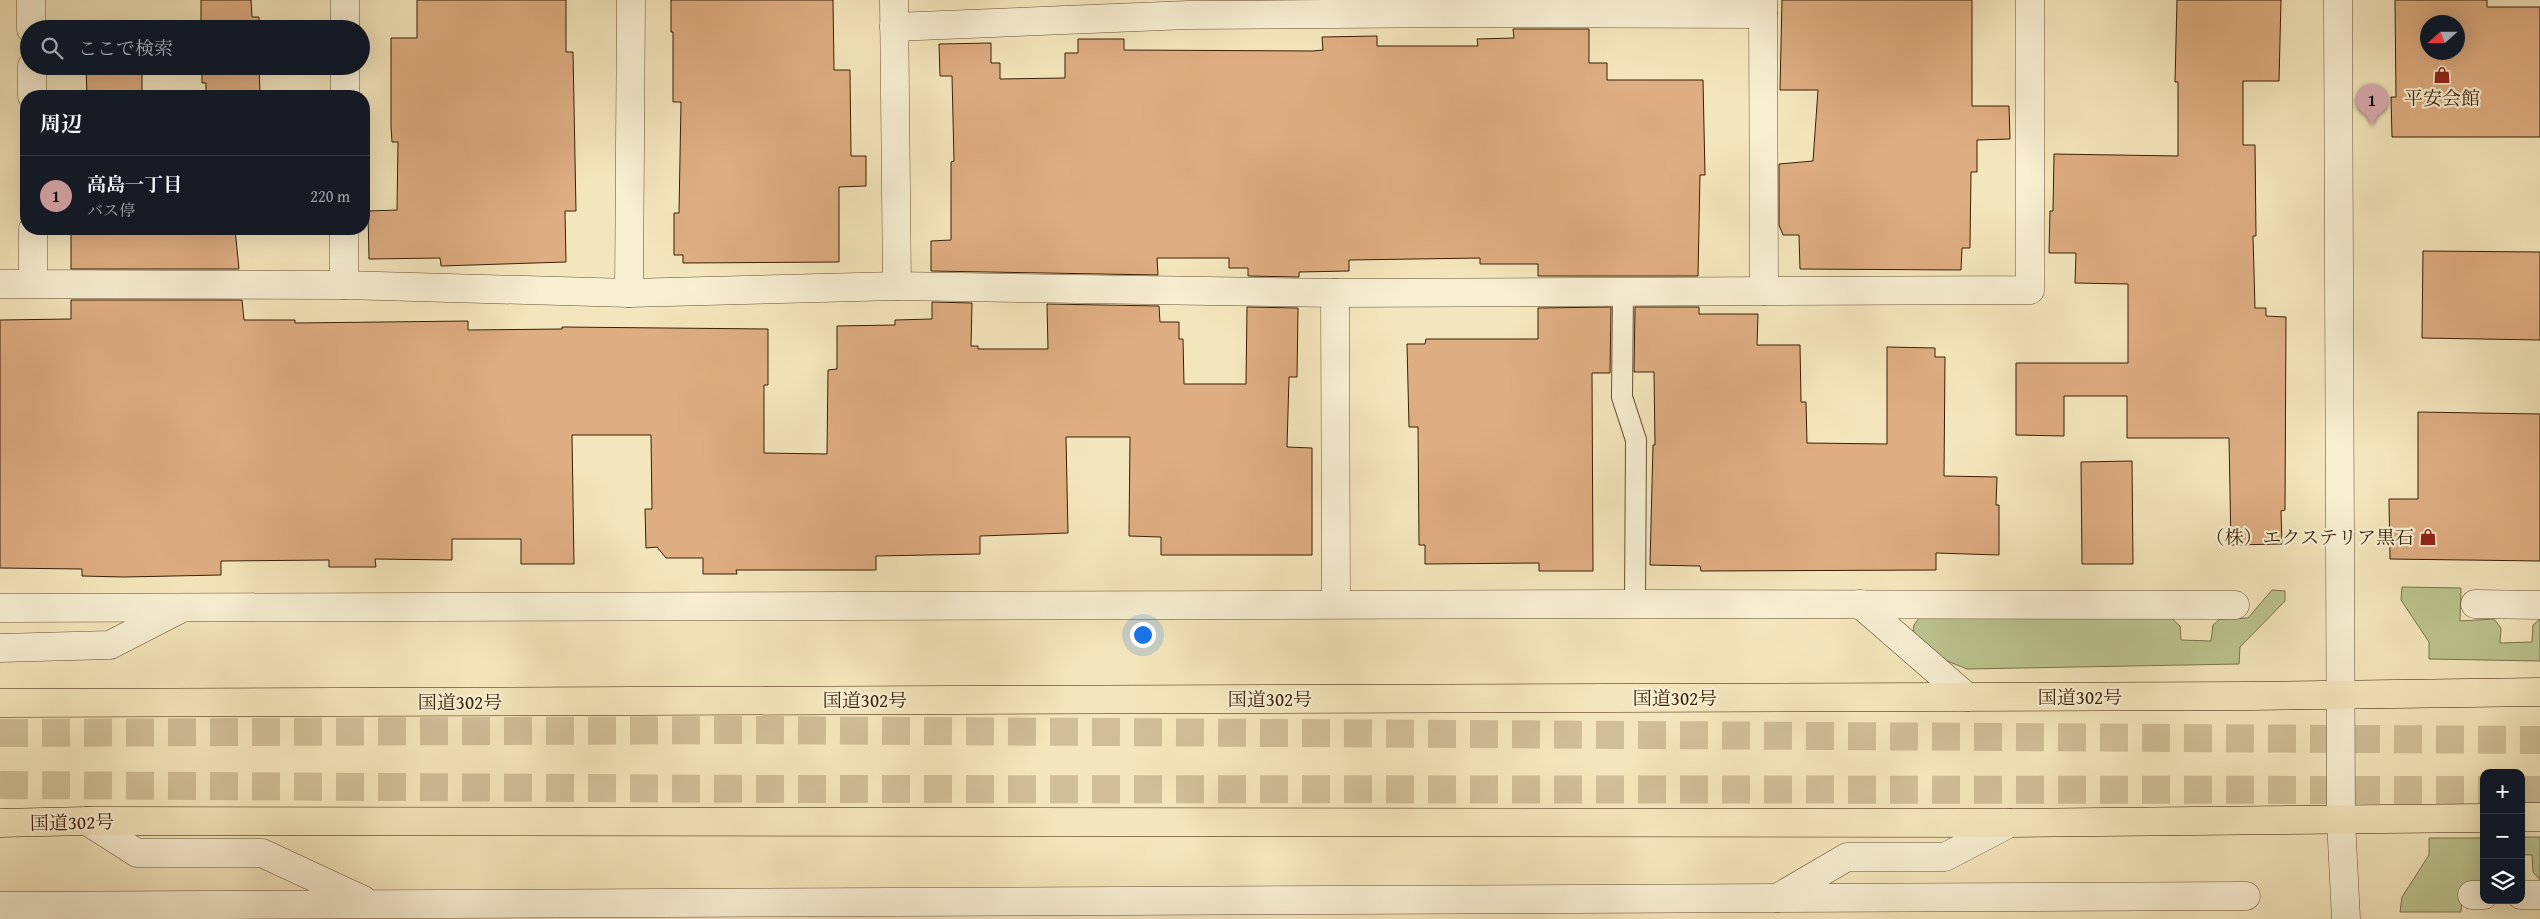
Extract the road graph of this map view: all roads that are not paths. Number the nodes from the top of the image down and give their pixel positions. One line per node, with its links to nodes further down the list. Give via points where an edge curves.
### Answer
1 (31, 0): 10 (street)
2 (345, 0): 11 (street)
3 (631, 0): 25 (street)
4 (894, 0): 12 (street)
5 (2030, 0): 24 (street, via 2030,290)
6 (2338, 0): 37 (street)
7 (1462, 6): 8 (street); 9 (street)
8 (1763, 7): 24 (street)
9 (1188, 8): 12 (street)
10 (31, 20)
11 (345, 20)
12 (894, 27): 22 (street)
13 (32, 75): 15 (street)
14 (345, 75): 16 (street)
15 (32, 90)
16 (345, 90)
17 (33, 235): 19 (street)
18 (344, 235): 21 (street)
19 (33, 282): 20 (street); 21 (street)
20 (0, 284)
21 (344, 285): 25 (street)
22 (897, 286): 25 (street); 26 (street)
23 (1623, 290): 24 (street); 26 (street); 28 (lane, via 1622,397 1636,440)
24 (1764, 291)
25 (629, 293)
26 (1335, 293): 27 (street)
27 (1336, 604): 28 (street); 34 (street)
28 (1635, 604): 29 (street)
29 (1860, 604): 32 (street); 38 (street)
30 (2475, 604): 31 (street)
31 (2540, 604)
32 (2235, 605)
33 (0, 608): 34 (street)
34 (182, 608): 35 (street, via 110,645)
35 (0, 648)
36 (2540, 692): 37 (highway, 国道302号)
37 (2340, 695): 38 (highway, 国道302号); 43 (street)
38 (1968, 697): 39 (highway, 国道302号)
39 (0, 703)
40 (2525, 817): 41 (highway)
41 (2540, 817)
42 (2480, 818): 43 (highway, 国道302号)
43 (2341, 820): 46 (highway, 国道302号); 53 (street)
44 (87, 821): 45 (highway, 国道302号); 46 (highway, 国道302号); 52 (street, via 137,853 262,853)
45 (0, 823)
46 (2010, 823): 50 (street, via 1945,857 1847,857)
47 (2525, 895): 48 (street)
48 (2540, 895)
49 (2246, 896): 50 (street)
50 (1776, 898): 52 (street)
51 (0, 906): 52 (street)
52 (372, 912)
53 (2346, 919)

